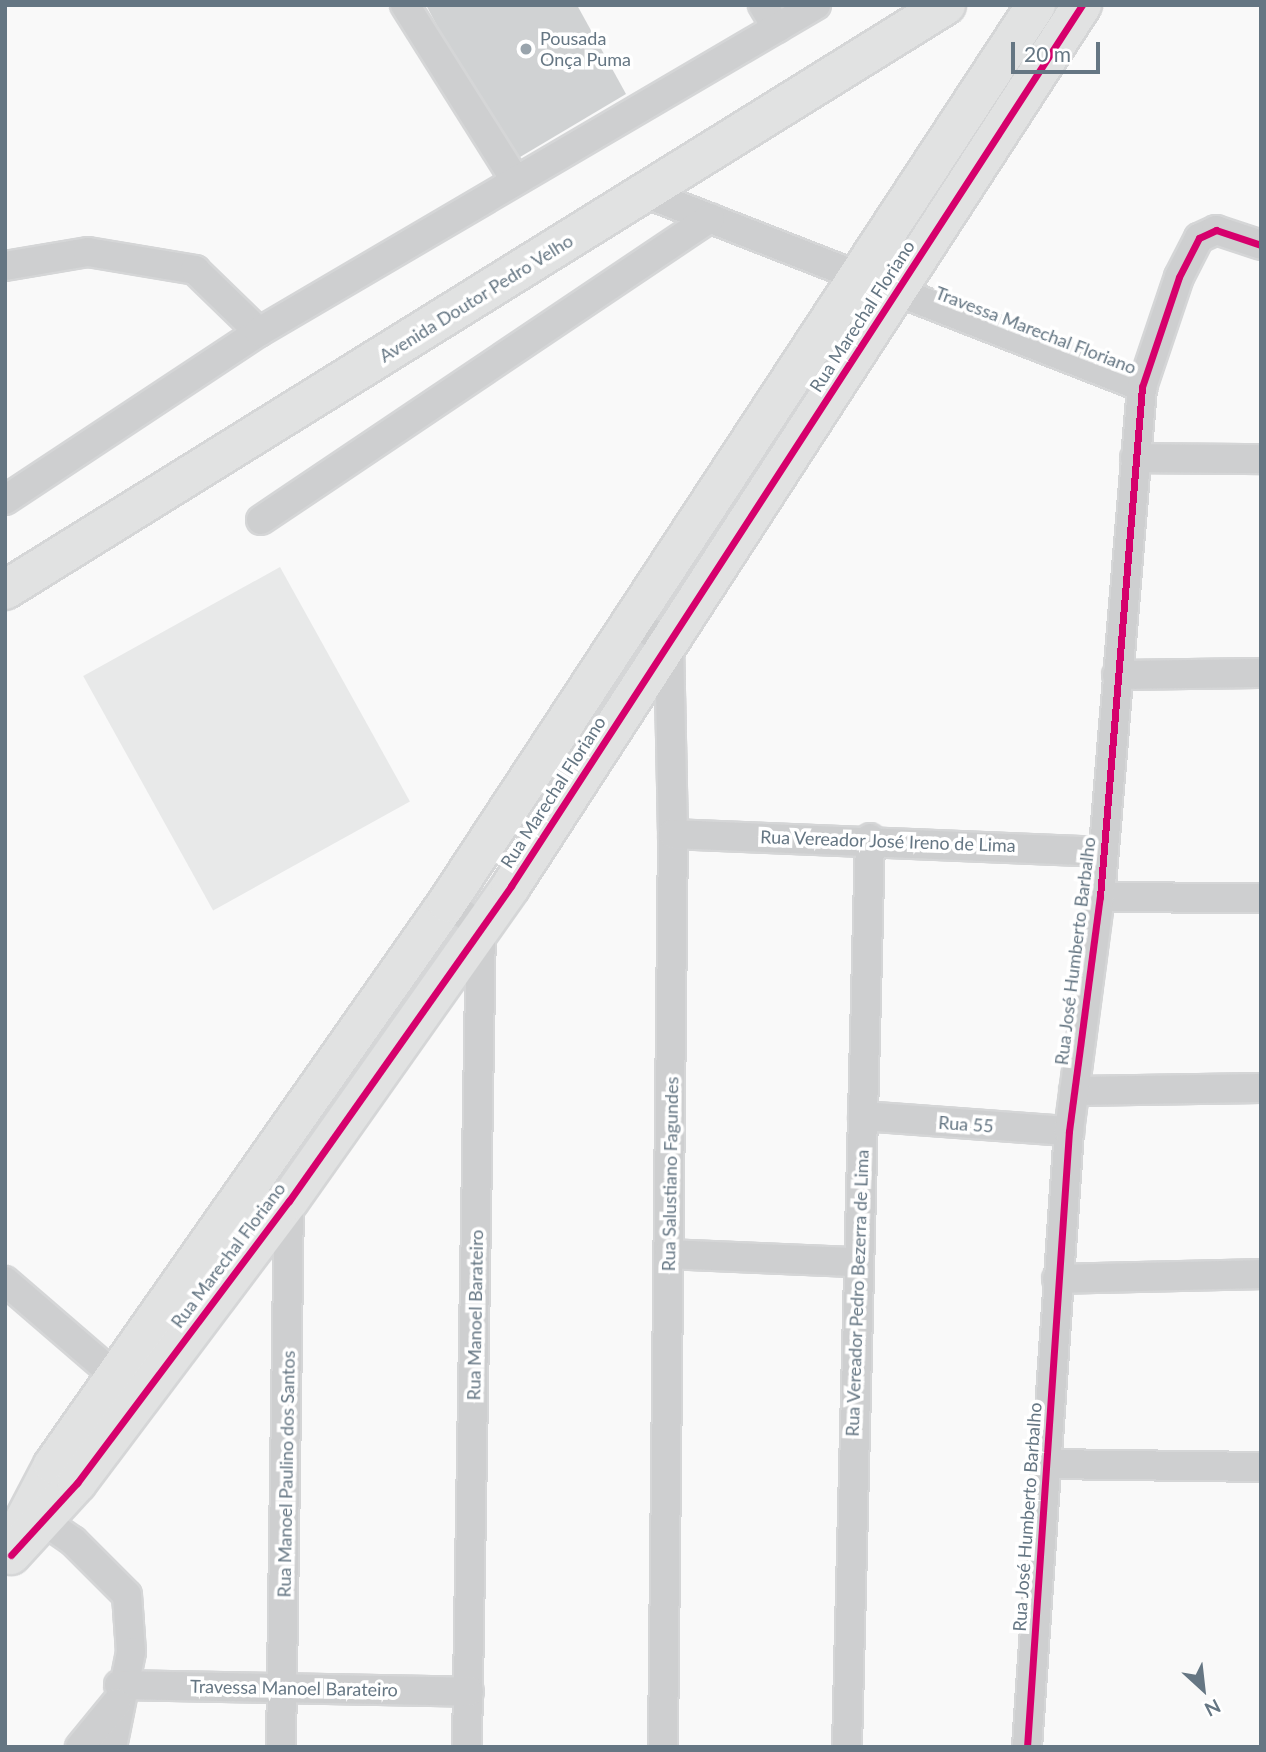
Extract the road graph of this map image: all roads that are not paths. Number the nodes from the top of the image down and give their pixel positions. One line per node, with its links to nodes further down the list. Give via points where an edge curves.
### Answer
1 (405, 5): 7 (street)
2 (816, 5): 6 (street)
3 (946, 5): 8 (street, Avenida Doutor Pedro Velho)
4 (1036, 5): 12 (street, Rua Marechal Floriano)
5 (1082, 5): 13 (street, Rua Marechal Floriano)
6 (770, 16): 7 (street)
7 (513, 178): 14 (street)
8 (645, 193): 9 (street, Travessa Marechal Floriano); 20 (street, Avenida Doutor Pedro Velho)
9 (710, 218): 12 (street, Travessa Marechal Floriano); 19 (street)
10 (1261, 245): 15 (street, Rua José Humberto Barbalho, via 1216,230 1199,238 1179,277)
11 (5, 266): 14 (street, via 88,253 195,270)
12 (858, 278): 13 (street, Travessa Marechal Floriano); 21 (street, Rua Marechal Floriano)
13 (895, 293): 15 (street, Travessa Marechal Floriano); 22 (street, Rua Marechal Floriano)
14 (258, 332): 18 (street)
15 (1142, 387): 16 (street, Rua José Humberto Barbalho)
16 (1135, 458): 17 (street); 24 (street, Rua José Humberto Barbalho)
17 (1261, 459)
18 (5, 500)
19 (261, 520)
20 (5, 590)
21 (634, 622): 22 (street); 30 (street, Rua Marechal Floriano)
22 (669, 643): 25 (street, Rua Salustiano Fagundes); 31 (street, Rua Marechal Floriano)
23 (1261, 673): 24 (street)
24 (1117, 675): 27 (street, Rua José Humberto Barbalho)
25 (673, 834): 26 (street, Rua Vereador José Ireno de Lima); 39 (street, Rua Salustiano Fagundes)
26 (870, 838): 27 (street, Rua Vereador José Ireno de Lima); 34 (street, Rua Vereador Pedro Bezerra de Lima)
27 (1103, 852): 28 (street, Rua José Humberto Barbalho)
28 (1100, 897): 29 (street); 33 (street, Rua José Humberto Barbalho)
29 (1261, 898)
30 (447, 903): 31 (street); 36 (street, Rua Marechal Floriano)
31 (481, 926): 37 (street, Rua Marechal Floriano); 50 (street, Rua Manoel Barateiro)
32 (1261, 1088): 33 (street)
33 (1074, 1091): 35 (street, Rua José Humberto Barbalho)
34 (863, 1116): 35 (street, Rua 55); 40 (street, Rua Vereador Pedro Bezerra de Lima)
35 (1069, 1131): 42 (street, Rua José Humberto Barbalho)
36 (279, 1140): 37 (street); 44 (street, Rua Marechal Floriano)
37 (315, 1163): 38 (street, Rua Marechal Floriano)
38 (289, 1201): 47 (street, Rua Marechal Floriano); 49 (street, Rua Manoel Paulino dos Santos)
39 (669, 1254): 40 (street); 56 (street, Rua Salustiano Fagundes)
40 (855, 1262): 57 (street, Rua Vereador Pedro Bezerra de Lima)
41 (1261, 1274): 42 (street)
42 (1057, 1279): 45 (street, Rua José Humberto Barbalho)
43 (5, 1281): 44 (street)
44 (116, 1376): 47 (street, Rua Marechal Floriano)
45 (1048, 1464): 46 (street); 58 (street, Rua José Humberto Barbalho)
46 (1261, 1467)
47 (37, 1516): 48 (street, Rua Marechal Floriano); 51 (street, via 127,1595 133,1631)
48 (8, 1559)
49 (283, 1688): 50 (street, Travessa Manoel Barateiro); 51 (street, Travessa Manoel Barateiro); 54 (street, Rua Manoel Paulino dos Santos)
50 (469, 1692): 55 (street, Rua Manoel Barateiro)
51 (118, 1694): 52 (street); 53 (street)
52 (80, 1747)
53 (112, 1747)
54 (281, 1747)
55 (467, 1747)
56 (663, 1747)
57 (847, 1747)
58 (1027, 1747)

